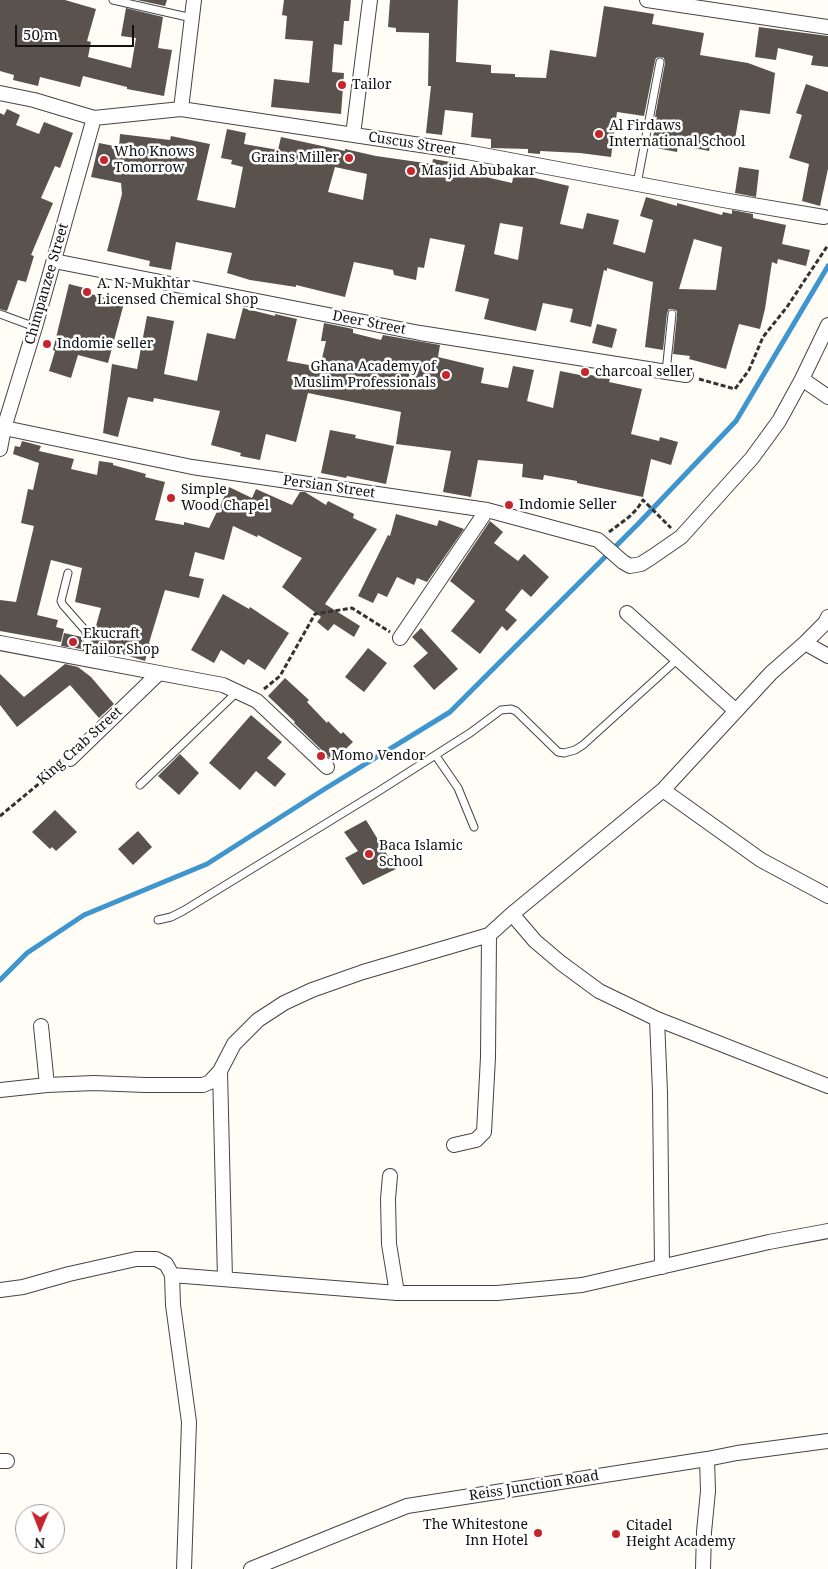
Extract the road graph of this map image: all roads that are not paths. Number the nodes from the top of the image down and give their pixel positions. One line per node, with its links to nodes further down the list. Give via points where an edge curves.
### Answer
1 (114, 0): 5 (lane)
2 (194, 0): 5 (street)
3 (370, 0): 11 (street)
4 (647, 0): 6 (street)
5 (192, 18): 9 (street)
6 (828, 27)
7 (660, 62): 12 (lane)
8 (0, 93): 10 (street, Cuscus Street)
9 (181, 110): 10 (street, Cuscus Street); 11 (street, Cuscus Street)
10 (94, 118): 14 (street, Chimpanzee Street)
11 (353, 135): 12 (street, Cuscus Street, via 467,152)
12 (637, 184): 13 (street, Cuscus Street)
13 (824, 217)
14 (54, 262): 18 (street, Chimpanzee Street); 19 (street, Deer Street, via 420,333)
15 (0, 314): 18 (lane)
16 (672, 314): 19 (lane)
17 (828, 325): 21 (street)
18 (35, 326): 23 (street, Chimpanzee Street)
19 (666, 372): 20 (street, Deer Street)
20 (686, 375)
21 (802, 379): 22 (street); 25 (street, Persian Street, via 779,421 752,458 681,537 641,564 630,566 600,541)
22 (828, 397)
23 (2, 427): 24 (street, Chimpanzee Street); 25 (street, Persian Street, via 192,467)
24 (0, 449)
25 (487, 510): 29 (street)
26 (68, 572): 34 (lane, via 61,601 87,634)
27 (627, 613): 33 (street)
28 (828, 617): 31 (street)
29 (400, 638)
30 (0, 643): 34 (street)
31 (805, 643): 32 (street); 37 (street, via 771,673)
32 (828, 656)
33 (678, 659): 37 (street); 38 (lane, via 575,750 558,752 516,710 506,709)
34 (88, 660): 35 (street)
35 (159, 673): 36 (street, via 223,685); 39 (street, King Crab Street)
36 (237, 692): 40 (street, via 257,701); 41 (lane)
37 (736, 712): 42 (street)
38 (436, 756): 43 (lane, via 458,788); 46 (lane, via 183,911)
39 (70, 759)
40 (327, 767)
41 (140, 785)
42 (663, 790): 44 (street, via 760,860); 45 (street)
43 (474, 827)
44 (828, 896)
45 (512, 914): 47 (street); 48 (street, via 536,941 599,991)
46 (158, 920)
47 (489, 936): 50 (street, via 362,972 284,1003 258,1020 234,1044); 54 (street, via 484,1132 476,1140)
48 (657, 1019): 52 (street); 57 (street)
49 (41, 1026): 51 (street)
50 (220, 1071): 51 (street, via 203,1085); 59 (street)
51 (47, 1085): 53 (street)
52 (828, 1086)
53 (0, 1090)
54 (454, 1145)
55 (390, 1176): 61 (street, via 390,1244)
56 (828, 1231): 57 (street)
57 (662, 1268): 61 (street, via 582,1285 497,1293)
58 (172, 1275): 59 (street); 60 (street, via 166,1264 156,1259 136,1259); 64 (street, via 189,1422)
59 (225, 1279): 61 (street)
60 (0, 1290)
61 (397, 1293)
62 (828, 1441): 63 (street, Reiss Junction Road)
63 (706, 1459): 65 (street, Reiss Junction Road, via 406,1506); 66 (street, via 708,1491)
64 (184, 1569)
65 (251, 1569)
66 (703, 1569)

